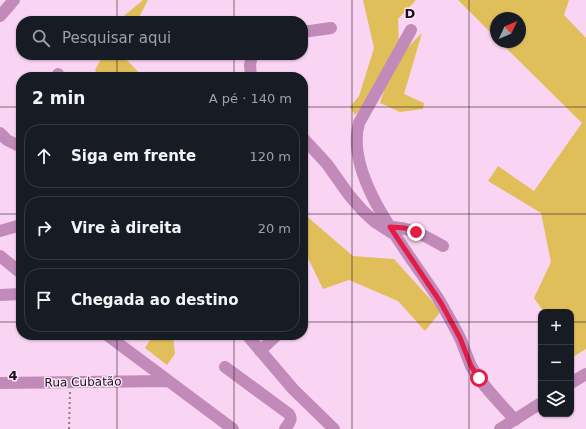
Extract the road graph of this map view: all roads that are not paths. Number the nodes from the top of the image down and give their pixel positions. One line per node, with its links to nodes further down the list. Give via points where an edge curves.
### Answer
1 (14, 0): 2 (street)
2 (0, 16)
3 (331, 28): 5 (street)
4 (411, 30): 13 (street, via 366,107 356,132 362,170 368,188)
5 (308, 31)
6 (251, 60): 7 (street)
7 (251, 72)
8 (0, 133): 9 (street)
9 (16, 144)
10 (308, 144): 13 (street, via 362,210 375,222)
11 (16, 226): 12 (street)
12 (0, 231)
13 (392, 231): 14 (street, via 405,228); 29 (street, via 441,303 460,338 471,366)
14 (442, 246)
15 (0, 256): 16 (street)
16 (16, 269)
17 (16, 294): 18 (street)
18 (0, 295)
19 (114, 340): 25 (street)
20 (251, 340): 22 (street)
21 (272, 340): 22 (street)
22 (260, 351): 32 (street, via 293,389)
23 (225, 367): 31 (street, via 289,414 291,421)
24 (586, 374): 26 (street)
25 (167, 381): 27 (street, Rua Cubatão); 30 (street)
26 (574, 381)
27 (0, 384)
28 (538, 405): 29 (street)
29 (515, 420): 33 (street)
30 (233, 429)
31 (285, 429)
32 (334, 429)
33 (500, 429)

